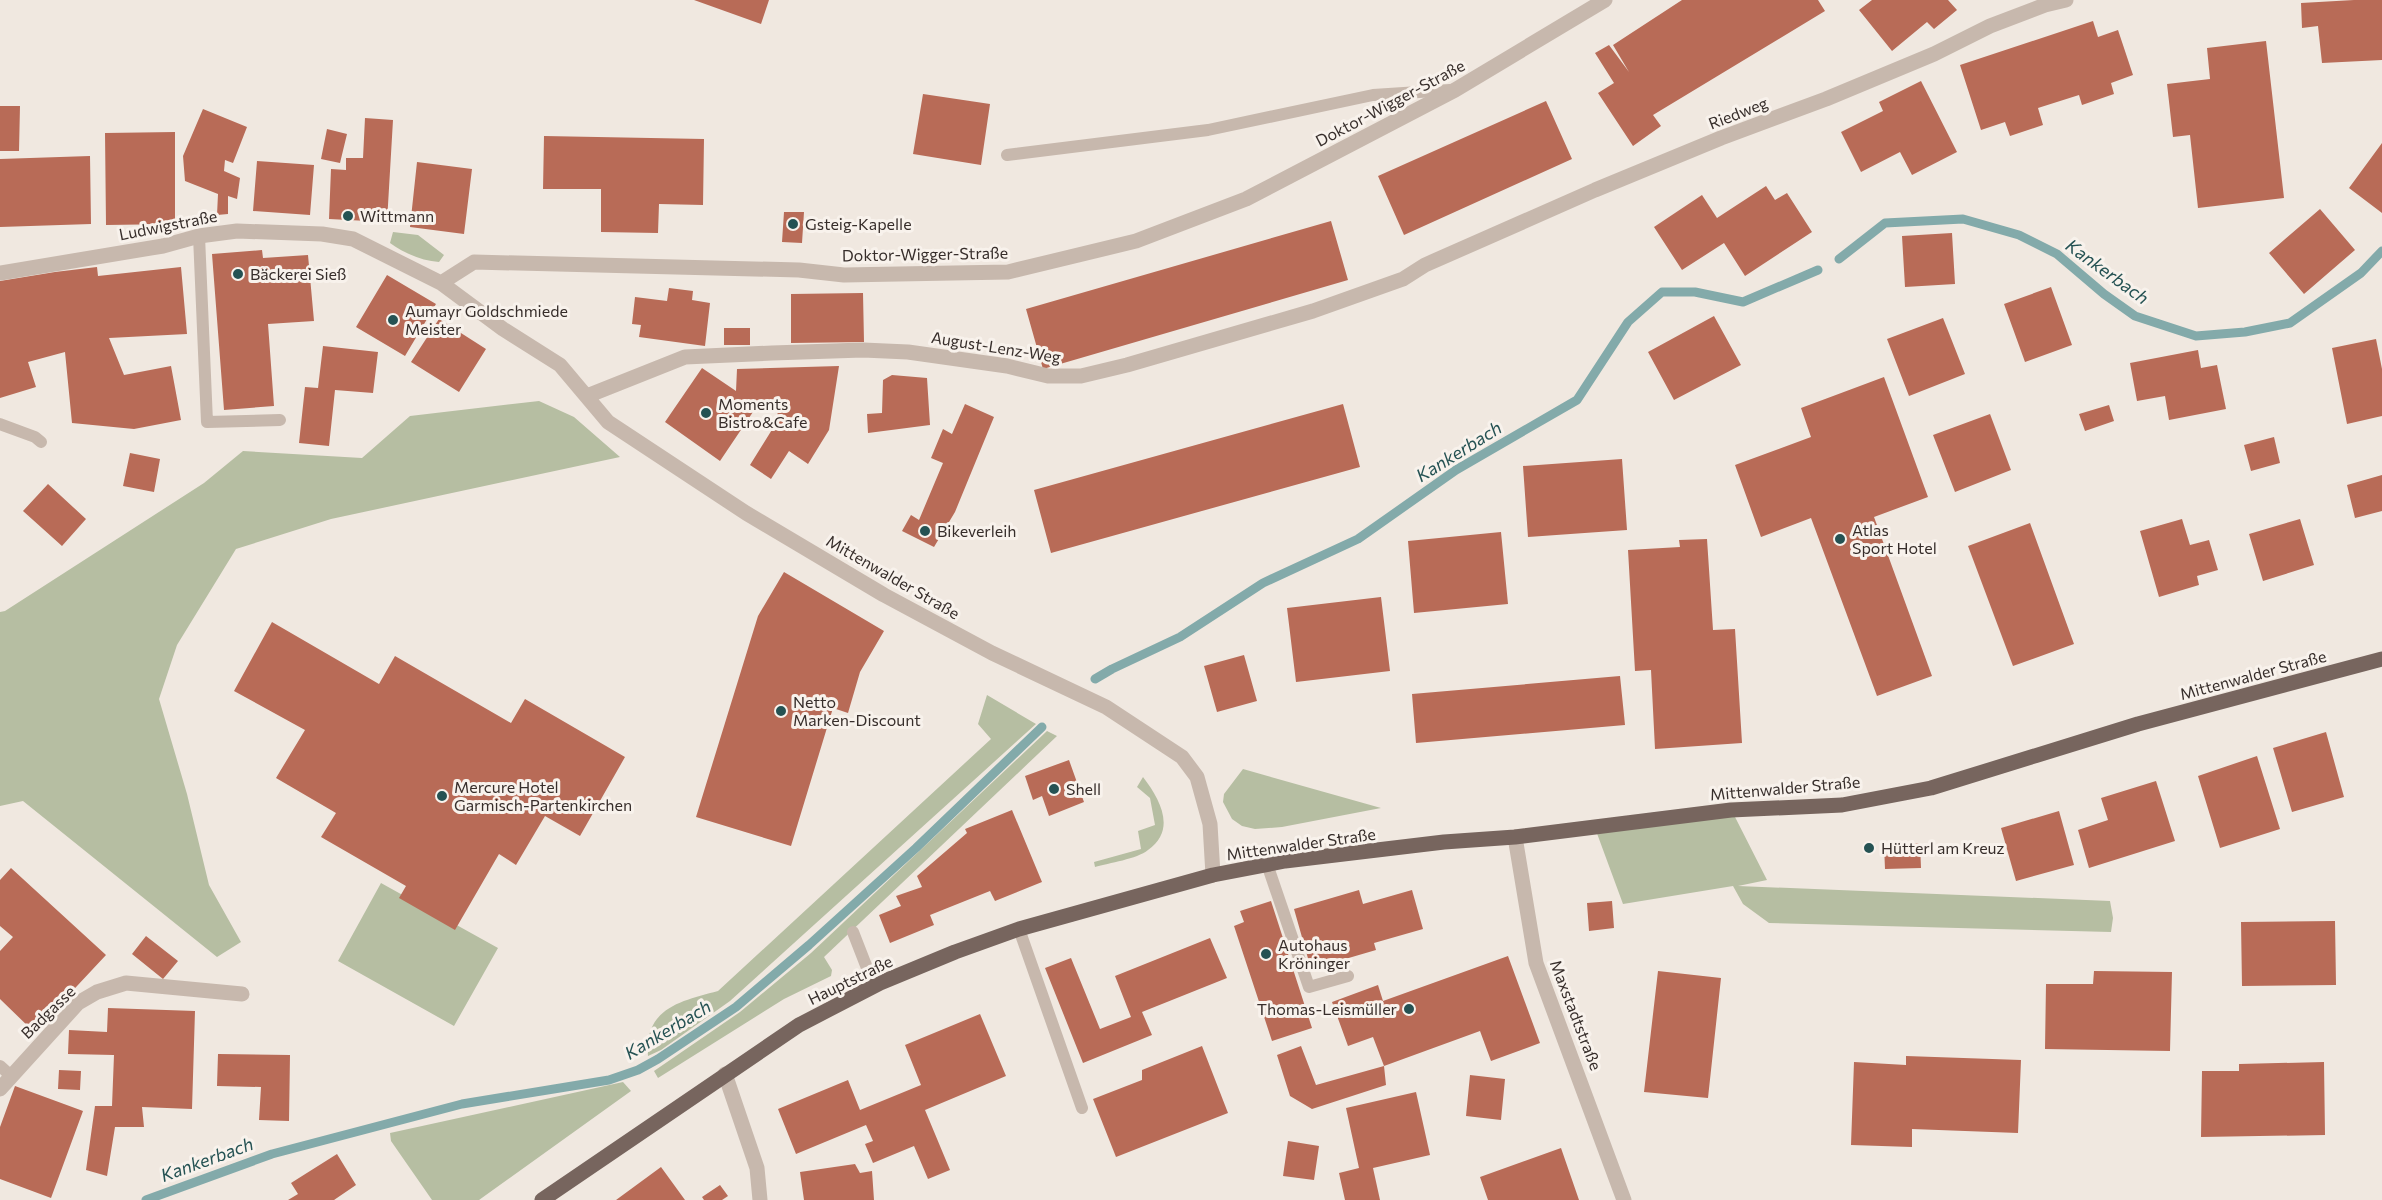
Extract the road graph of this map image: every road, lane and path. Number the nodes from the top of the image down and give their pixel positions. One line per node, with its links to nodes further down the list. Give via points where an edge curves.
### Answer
1 (1605, 0): 3 (street, Doktor-Wigger-Straße)
2 (2066, 0): 6 (street, Riedweg, via 1990,26 1826,99 1594,190)
3 (1455, 90): 4 (lane, via 1373,95 1208,130); 8 (street, Doktor-Wigger-Straße, via 1246,199 1136,241 1008,272 844,275 799,270 474,262)
4 (1007, 155)
5 (199, 236): 7 (street, Ludwigstraße, via 163,246); 8 (street, Ludwigstraße, via 237,231 353,239); 10 (lane, via 207,422)
6 (1425, 266): 9 (street, August-Lenz-Weg, via 1403,279 1313,311 1081,376 1048,376 908,352 772,353 685,357)
7 (0, 273)
8 (441, 283): 9 (street, Mittenwalder Straße, via 503,329 560,364)
9 (587, 396): 16 (street, Mittenwalder Straße, via 608,422 746,513 884,595 992,653 1106,707 1182,757 1197,777 1210,824)
10 (280, 420)
11 (0, 424): 12 (lane)
12 (41, 442)
13 (2382, 659): 14 (main road, Mittenwalder Straße, via 2138,724 1931,788 1842,805 1731,810)
14 (1515, 837): 15 (main road, Mittenwalder Straße); 28 (street, Maxstadtstraße, via 1536,963)
15 (1267, 864): 16 (main road, Mittenwalder Straße); 19 (lane, via 1309,987)
16 (1213, 875): 17 (main road, Hauptstraße)
17 (1020, 929): 20 (main road, Hauptstraße, via 955,951); 25 (lane)
18 (853, 932): 20 (lane)
19 (1348, 976)
20 (874, 986): 23 (main road, Hauptstraße, via 798,1025)
21 (242, 994): 22 (street, Badgasse, via 126,983 97,992 78,1003)
22 (5, 1071): 24 (street, Badgasse)
23 (726, 1074): 26 (main road, Hauptstraße); 27 (street, via 757,1168)
24 (0, 1089)
25 (1082, 1108)
26 (542, 1200)
27 (760, 1200)
28 (1624, 1200)

